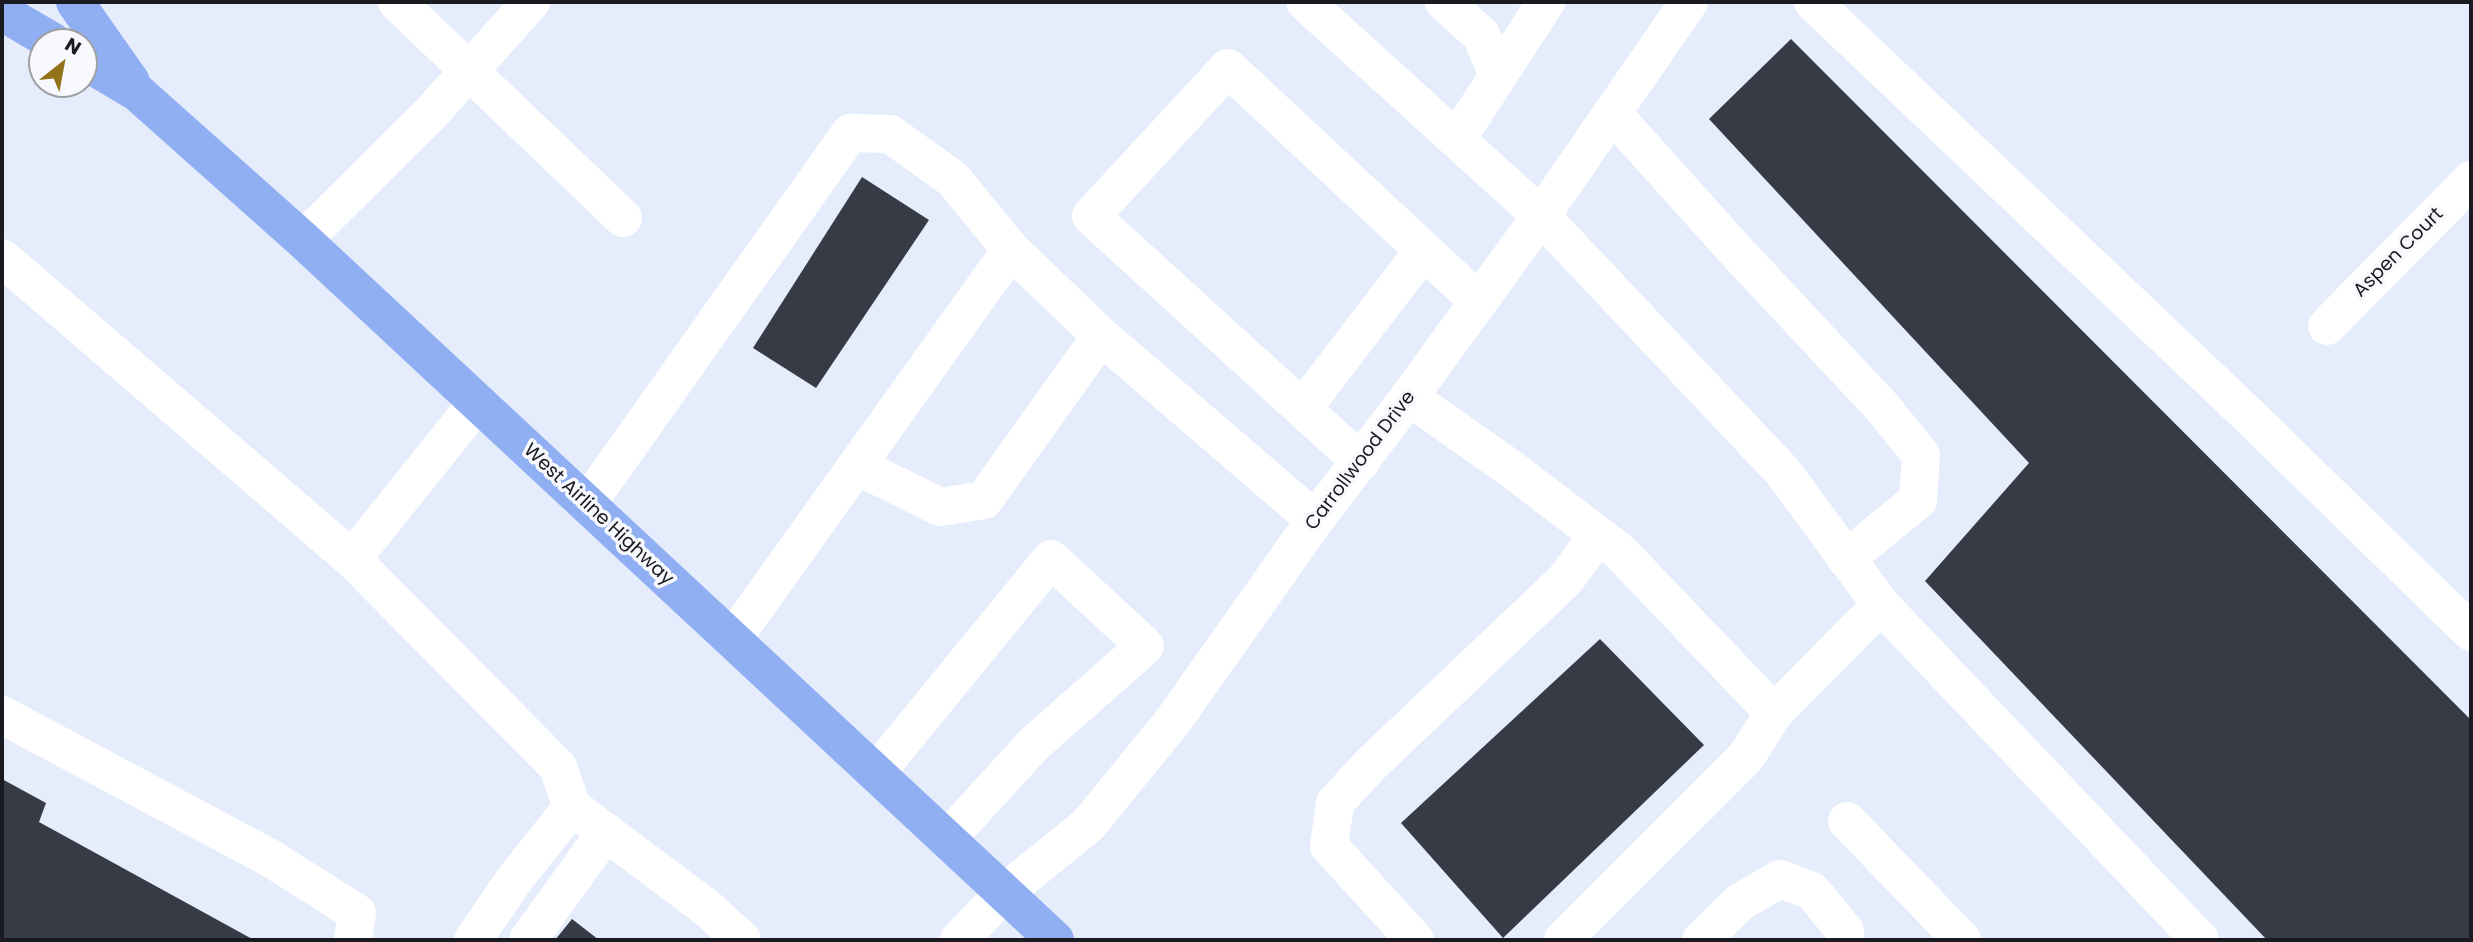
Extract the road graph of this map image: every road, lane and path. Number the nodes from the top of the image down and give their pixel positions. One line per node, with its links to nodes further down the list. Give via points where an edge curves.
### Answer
1 (75, 2): 14 (highway, West Airline Highway)
2 (397, 2): 12 (street)
3 (531, 2): 12 (street)
4 (1305, 2): 16 (street)
5 (1444, 2): 13 (street, via 1481,35)
6 (1546, 2): 13 (street)
7 (1689, 2): 15 (street, Carrollwood Drive)
8 (1814, 2): 38 (street)
9 (2, 12): 10 (highway)
10 (29, 28)
11 (98, 69): 14 (highway, West Airline Highway)
12 (469, 69): 19 (street); 20 (street)
13 (1498, 76): 16 (street)
14 (138, 93): 20 (highway, West Airline Highway)
15 (1612, 113): 18 (street, Carrollwood Drive); 36 (street, via 1921,455 1918,500)
16 (1457, 139): 18 (street)
17 (2471, 180): 25 (street, Aspen Court)
18 (1541, 216): 24 (street, Carrollwood Drive); 36 (street, via 1783,472)
19 (623, 218)
20 (303, 240): 28 (highway, West Airline Highway)
21 (1011, 250): 26 (street); 31 (street); 32 (street, via 953,179 890,134 850,133)
22 (1424, 250): 24 (street); 29 (street); 29 (street, via 1228,68 1091,216)
23 (2, 258): 35 (street)
24 (1478, 301): 27 (street, Carrollwood Drive)
25 (2327, 326)
26 (1101, 336): 31 (street, via 984,500 940,507); 33 (street)
27 (1409, 397): 30 (street, Carrollwood Drive); 34 (street)
28 (477, 402): 32 (highway, West Airline Highway); 35 (street)
29 (1303, 408): 30 (street)
30 (1361, 462): 33 (street, Carrollwood Drive)
31 (857, 466): 39 (street)
32 (587, 505): 39 (highway, West Airline Highway)
33 (1315, 520): 47 (street, Carrollwood Drive, via 1173,721 1088,825)
34 (1598, 535): 40 (street, via 1619,551); 54 (street, via 1565,580 1335,803 1329,846)
35 (352, 559): 43 (street, via 558,767)
36 (1846, 559): 37 (street)
37 (1881, 605): 40 (street); 59 (street)
38 (2471, 632)
39 (732, 640): 42 (highway, West Airline Highway)
40 (1774, 713): 55 (street, via 1746,757)
41 (2, 715): 49 (street, via 270,858 358,913)
42 (876, 773): 46 (highway, West Airline Highway); 46 (street, via 1051,559 1145,646 1034,744)
43 (572, 807): 45 (street); 50 (street)
44 (1847, 821): 58 (street)
45 (606, 832): 48 (street, via 707,908); 51 (street)
46 (947, 839): 47 (highway, West Airline Highway)
47 (1004, 893): 52 (street, Carrollwood Drive); 53 (highway, West Airline Highway)
48 (724, 934)
49 (353, 940)
50 (473, 940)
51 (528, 940)
52 (959, 940)
53 (1055, 940)
54 (1415, 940)
55 (1563, 940)
56 (1701, 940): 57 (street, via 1740,902 1780,879 1812,891 1845,931)
57 (1846, 940)
58 (1962, 940)
59 (2200, 940)

